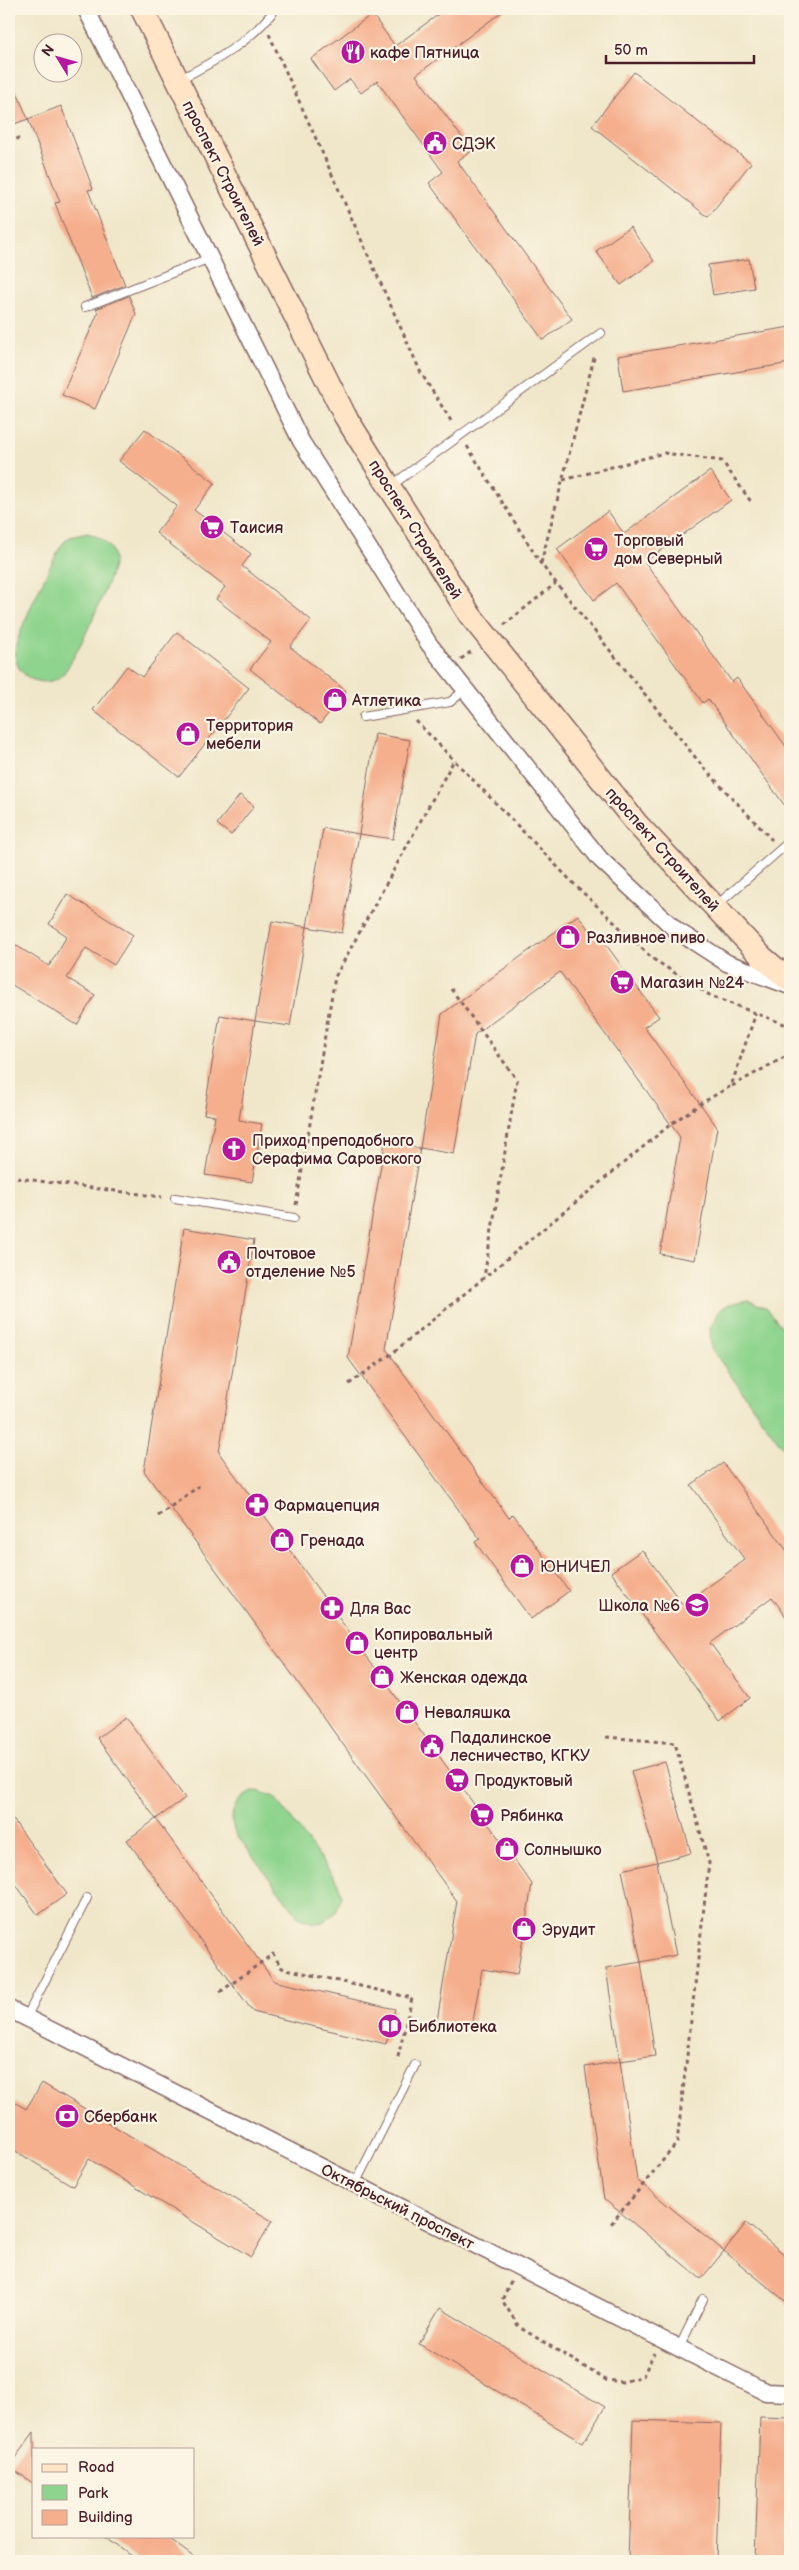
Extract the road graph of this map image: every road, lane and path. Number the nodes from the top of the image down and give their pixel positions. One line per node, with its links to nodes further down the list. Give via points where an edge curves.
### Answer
1 (86, 9): 8 (street)
2 (142, 9): 5 (street, проспект Строителей)
3 (275, 9): 4 (lane)
4 (264, 24): 5 (lane, via 212,63); 11 (path, via 422,373)
5 (178, 80): 13 (street, проспект Строителей, via 345,416)
6 (19, 138): 7 (path)
7 (9, 142)
8 (210, 258): 9 (lane); 16 (street, via 301,441 429,644)
9 (85, 307)
10 (600, 333): 11 (lane); 12 (path)
11 (461, 436): 13 (lane); 15 (path)
12 (563, 480): 14 (path, via 664,453 722,461); 15 (path)
13 (390, 487): 22 (street, проспект Строителей, via 470,615 637,824)
14 (752, 503)
15 (541, 564): 21 (path, via 703,767)
16 (465, 690): 17 (lane, via 450,702); 24 (street, via 600,858 676,930 727,962)
17 (405, 710): 18 (lane); 19 (path)
18 (363, 717)
19 (454, 760): 26 (path, via 653,960 710,996); 32 (path, via 335,976)
20 (790, 840): 21 (lane)
21 (780, 848): 22 (lane)
22 (715, 907): 23 (street, проспект Строителей, via 762,957)
23 (790, 981)
24 (790, 986)
25 (451, 989): 33 (path, via 517,1080)
26 (756, 1013): 27 (path); 29 (path)
27 (790, 1028)
28 (790, 1054): 29 (path)
29 (732, 1086): 33 (path, via 671,1124)
30 (9, 1177): 31 (path)
31 (175, 1198): 32 (lane)
32 (294, 1218)
33 (484, 1278): 34 (path, via 390,1355)
34 (349, 1384)
35 (199, 1486): 36 (path)
36 (158, 1516)
37 (606, 1737): 45 (path, via 675,1744 709,1863 677,2143)
38 (88, 1898): 41 (lane)
39 (220, 1992): 42 (path, via 273,1954 282,1968 412,1998)
40 (9, 2009): 41 (street, Октябрьский проспект)
41 (26, 2018): 44 (street, Октябрьский проспект)
42 (397, 2061)
43 (415, 2065): 44 (lane)
44 (355, 2184): 46 (street, Октябрьский проспект)
45 (611, 2224)
46 (518, 2267): 48 (street, Октябрьский проспект); 48 (path, via 502,2300 519,2327 606,2380 623,2382 643,2376)
47 (703, 2299): 49 (lane)
48 (661, 2339): 49 (street, Октябрьский проспект)
49 (679, 2348): 50 (street, Октябрьский проспект, via 766,2392)
50 (790, 2393)

